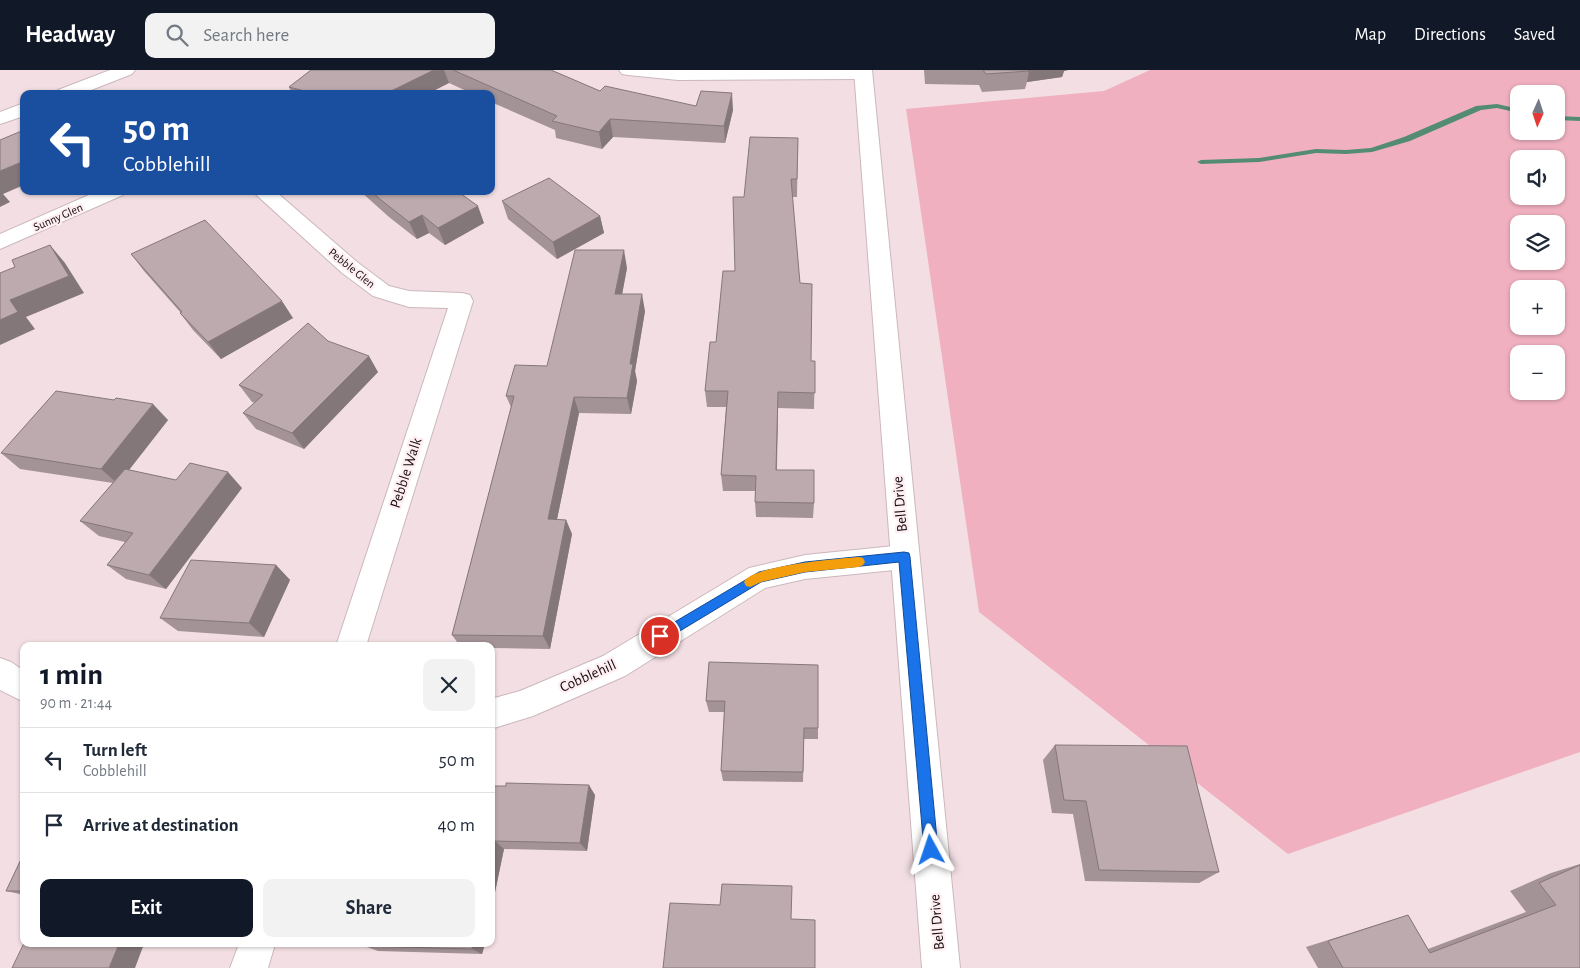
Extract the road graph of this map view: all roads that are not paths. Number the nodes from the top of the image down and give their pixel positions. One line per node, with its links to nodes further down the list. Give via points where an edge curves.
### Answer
1 (126, 70): 4 (street)
2 (628, 70): 3 (street, via 678,75)
3 (863, 72): 11 (street, Bell Drive)
4 (74, 90)
5 (20, 110): 6 (street)
6 (0, 118)
7 (107, 195): 9 (street, Sunny Glen)
8 (267, 195): 10 (street, Pebble Glen, via 349,268 381,291 409,299)
9 (0, 242)
10 (462, 301): 12 (street, Pebble Walk)
11 (904, 557): 15 (street, Cobblehill, via 805,567 759,577 614,666 522,705); 18 (street, Bell Drive)
12 (351, 642)
13 (0, 672): 14 (street)
14 (20, 685)
15 (495, 713)
16 (256, 947): 17 (street)
17 (249, 968)
18 (942, 968)

